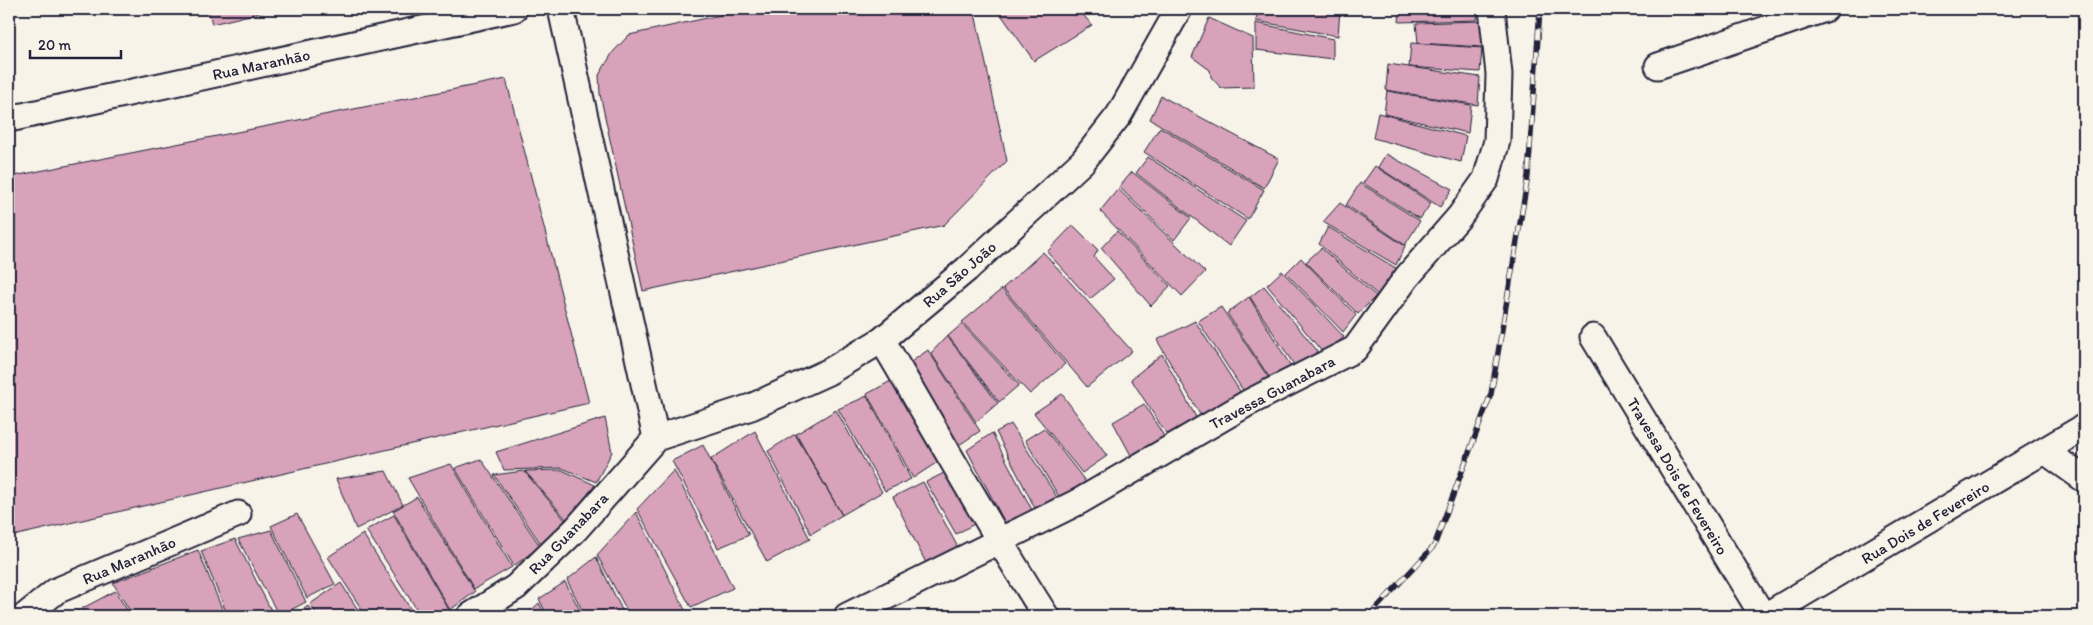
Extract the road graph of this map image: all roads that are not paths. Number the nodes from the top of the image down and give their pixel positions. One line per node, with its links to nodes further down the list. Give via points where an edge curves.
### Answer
1 (514, 9): 7 (street, Rua Maranhão)
2 (561, 9): 11 (street)
3 (1180, 9): 9 (street, Rua São João, via 1119,115 1083,161 967,269)
4 (1492, 9): 15 (street, Travessa Guanabara, via 1499,74 1497,141 1486,178 1460,216 1408,276 1354,349 1248,402 1080,501)
5 (1825, 9): 6 (street)
6 (1658, 66)
7 (9, 119)
8 (1593, 337): 20 (street, Travessa Dois de Fevereiro)
9 (882, 340): 11 (street, Rua São João, via 828,372 751,407); 15 (street)
10 (2084, 427): 12 (street, Rua Dois de Fevereiro)
11 (656, 438): 17 (street, Rua Guanabara, via 576,529 516,587)
12 (2045, 451): 13 (street); 20 (street, Rua Dois de Fevereiro)
13 (2084, 479)
14 (238, 514): 16 (street, Rua Maranhão, via 56,591)
15 (999, 542): 18 (street, Travessa Guanabara); 19 (street)
16 (25, 616)
17 (470, 616)
18 (847, 616)
19 (1046, 616)
20 (1764, 616)

